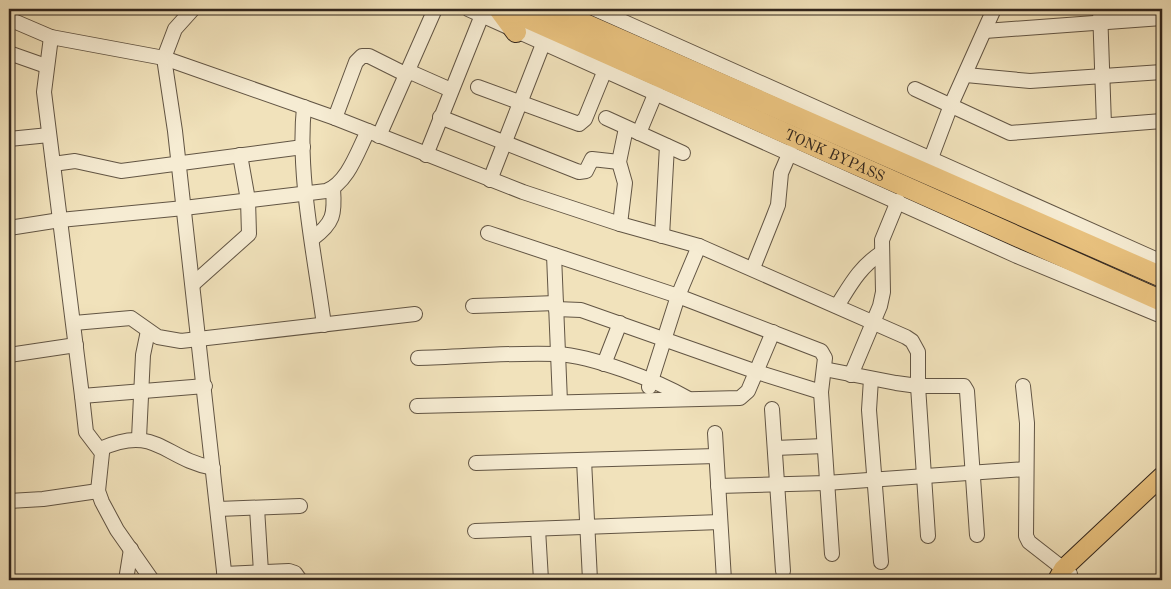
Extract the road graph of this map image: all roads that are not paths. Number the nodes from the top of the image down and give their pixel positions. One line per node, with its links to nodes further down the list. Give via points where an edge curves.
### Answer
1 (193, 9): 18 (street, via 175,29)
2 (435, 9): 22 (street)
3 (468, 9): 9 (street)
4 (507, 9): 72 (highway, TONK BYPASS)
5 (551, 9): 69 (highway)
6 (595, 9): 48 (street)
7 (994, 9): 13 (street)
8 (1100, 9): 12 (street)
9 (491, 12): 14 (highway); 27 (street)
10 (1162, 18): 12 (street)
11 (9, 19): 15 (street)
12 (1100, 24): 13 (street); 24 (street)
13 (985, 31): 23 (street)
14 (516, 32): 16 (street)
15 (51, 37): 18 (street); 19 (street)
16 (544, 44): 20 (street); 29 (street)
17 (9, 53): 19 (street)
18 (164, 58): 31 (street); 50 (street)
19 (46, 66): 39 (street, via 44,92)
20 (605, 70): 28 (street); 29 (street, via 585,119 579,124)
21 (1162, 72): 24 (street)
22 (407, 73): 27 (street); 33 (street, via 362,56 356,62); 38 (street)
23 (966, 75): 24 (street, via 1021,81); 30 (street)
24 (1102, 78): 36 (street)
25 (478, 86): 29 (street)
26 (915, 89): 30 (street)
27 (451, 90): 32 (street)
28 (656, 92): 37 (street); 44 (street)
29 (520, 103): 41 (street)
30 (951, 106): 36 (street, via 1010,133); 48 (street)
31 (304, 107): 33 (street); 43 (street)
32 (440, 117): 41 (street); 47 (street)
33 (335, 118): 38 (street)
34 (606, 118): 37 (street)
35 (1162, 121): 36 (street)
36 (1104, 125)
37 (633, 130): 42 (street); 49 (street)
38 (373, 134): 47 (street); 53 (street)
39 (49, 135): 40 (street); 51 (street)
40 (9, 139)
41 (505, 142): 49 (street, via 579,172 586,171 592,159); 52 (street)
42 (667, 146): 45 (street); 62 (street)
43 (303, 147): 46 (street); 54 (street)
44 (790, 152): 56 (street); 68 (street, via 782,173 778,205)
45 (683, 153)
46 (240, 155): 50 (street); 55 (street)
47 (426, 155): 52 (street)
48 (931, 158): 67 (street)
49 (619, 162): 59 (street, via 624,183)
50 (179, 163): 51 (street, via 121,171 75,162); 57 (street)
51 (53, 164): 58 (street)
52 (490, 180): 59 (street)
53 (334, 188): 54 (street); 63 (street, via 333,218 328,227)
54 (307, 193): 55 (street); 63 (street)
55 (248, 200): 57 (street); 70 (street, via 249,234)
56 (898, 201): 65 (street, via 882,240); 77 (street, via 1016,256)
57 (184, 208): 58 (street); 70 (street)
58 (60, 220): 60 (street); 78 (street)
59 (620, 224): 62 (street)
60 (9, 228)
61 (488, 233): 66 (street)
62 (662, 236): 64 (street)
63 (312, 239): 81 (street)
64 (699, 246): 68 (street); 71 (street)
65 (881, 253): 75 (street, via 861,269); 80 (street, via 883,292)
66 (554, 255): 71 (street); 74 (street)
67 (1162, 262)
68 (753, 268): 75 (street)
69 (1162, 277)
70 (193, 284): 85 (street)
71 (678, 296): 83 (street); 84 (street)
72 (1162, 301)
73 (473, 306): 74 (street)
74 (556, 306): 79 (street, via 581,310); 87 (street)
75 (837, 306): 80 (street)
76 (415, 314): 81 (street)
77 (1162, 316)
78 (74, 323): 82 (street, via 131,318); 86 (street)
79 (620, 323): 84 (street); 90 (street)
80 (875, 323): 93 (street); 97 (street, via 906,337 916,347)
81 (324, 325): 85 (street)
82 (148, 331): 85 (street, via 170,340); 99 (street, via 142,355)
83 (774, 332): 91 (street, via 822,351 825,354); 92 (street)
84 (665, 338): 92 (street); 95 (street)
85 (200, 339): 96 (street)
86 (76, 345): 88 (street); 101 (street)
87 (558, 354): 89 (street); 90 (street); 104 (street)
88 (9, 355)
89 (418, 358)
90 (604, 364): 95 (street)
91 (824, 369): 93 (street); 100 (street)
92 (757, 372): 100 (street); 102 (street, via 745,396)
93 (851, 375): 94 (street)
94 (871, 379): 97 (street); 120 (street, via 869,410)
95 (651, 380): 102 (street); 103 (street)
96 (205, 386): 99 (street); 115 (street)
97 (918, 386): 117 (street, via 964,386 967,391); 118 (street)
98 (1022, 386): 116 (street, via 1027,423)
99 (141, 390): 101 (street); 108 (street)
100 (821, 392): 109 (street)
101 (82, 396): 111 (street, via 86,432)
102 (688, 398): 103 (street)
103 (645, 400): 104 (street)
104 (560, 402): 105 (street)
105 (417, 406)
106 (772, 409): 110 (street)
107 (715, 433): 112 (street)
108 (139, 438): 111 (street); 115 (street, via 196,464)
109 (824, 446): 110 (street); 121 (street)
110 (775, 448): 122 (street)
111 (100, 449): 125 (street, via 102,464)
112 (716, 456): 113 (street); 123 (street)
113 (584, 460): 114 (street); 131 (street)
114 (476, 463)
115 (213, 468): 129 (street)
116 (1026, 468): 117 (street); 141 (street, via 1028,542)
117 (972, 472): 118 (street); 134 (street)
118 (923, 474): 120 (street); 135 (street)
119 (1162, 476): 141 (main road)
120 (874, 478): 121 (street); 138 (street)
121 (826, 483): 122 (street); 137 (street)
122 (778, 484): 123 (street); 139 (street)
123 (718, 486): 130 (street)
124 (1162, 490): 141 (main road)
125 (98, 491): 126 (street); 136 (street)
126 (9, 501)
127 (300, 506): 128 (street)
128 (257, 508): 129 (street); 140 (street)
129 (218, 509): 142 (street)
130 (720, 522): 131 (street); 148 (street)
131 (587, 527): 132 (street); 147 (street)
132 (538, 528): 133 (street); 146 (street)
133 (474, 531)
134 (977, 534)
135 (928, 536)
136 (131, 549): 143 (street); 144 (street)
137 (832, 554)
138 (881, 562)
139 (782, 571)
140 (261, 572): 142 (street); 145 (street, via 289,571)
141 (1063, 576)
142 (225, 577)
143 (126, 580)
144 (152, 580)
145 (300, 580)
146 (541, 580)
147 (590, 580)
148 (724, 580)

